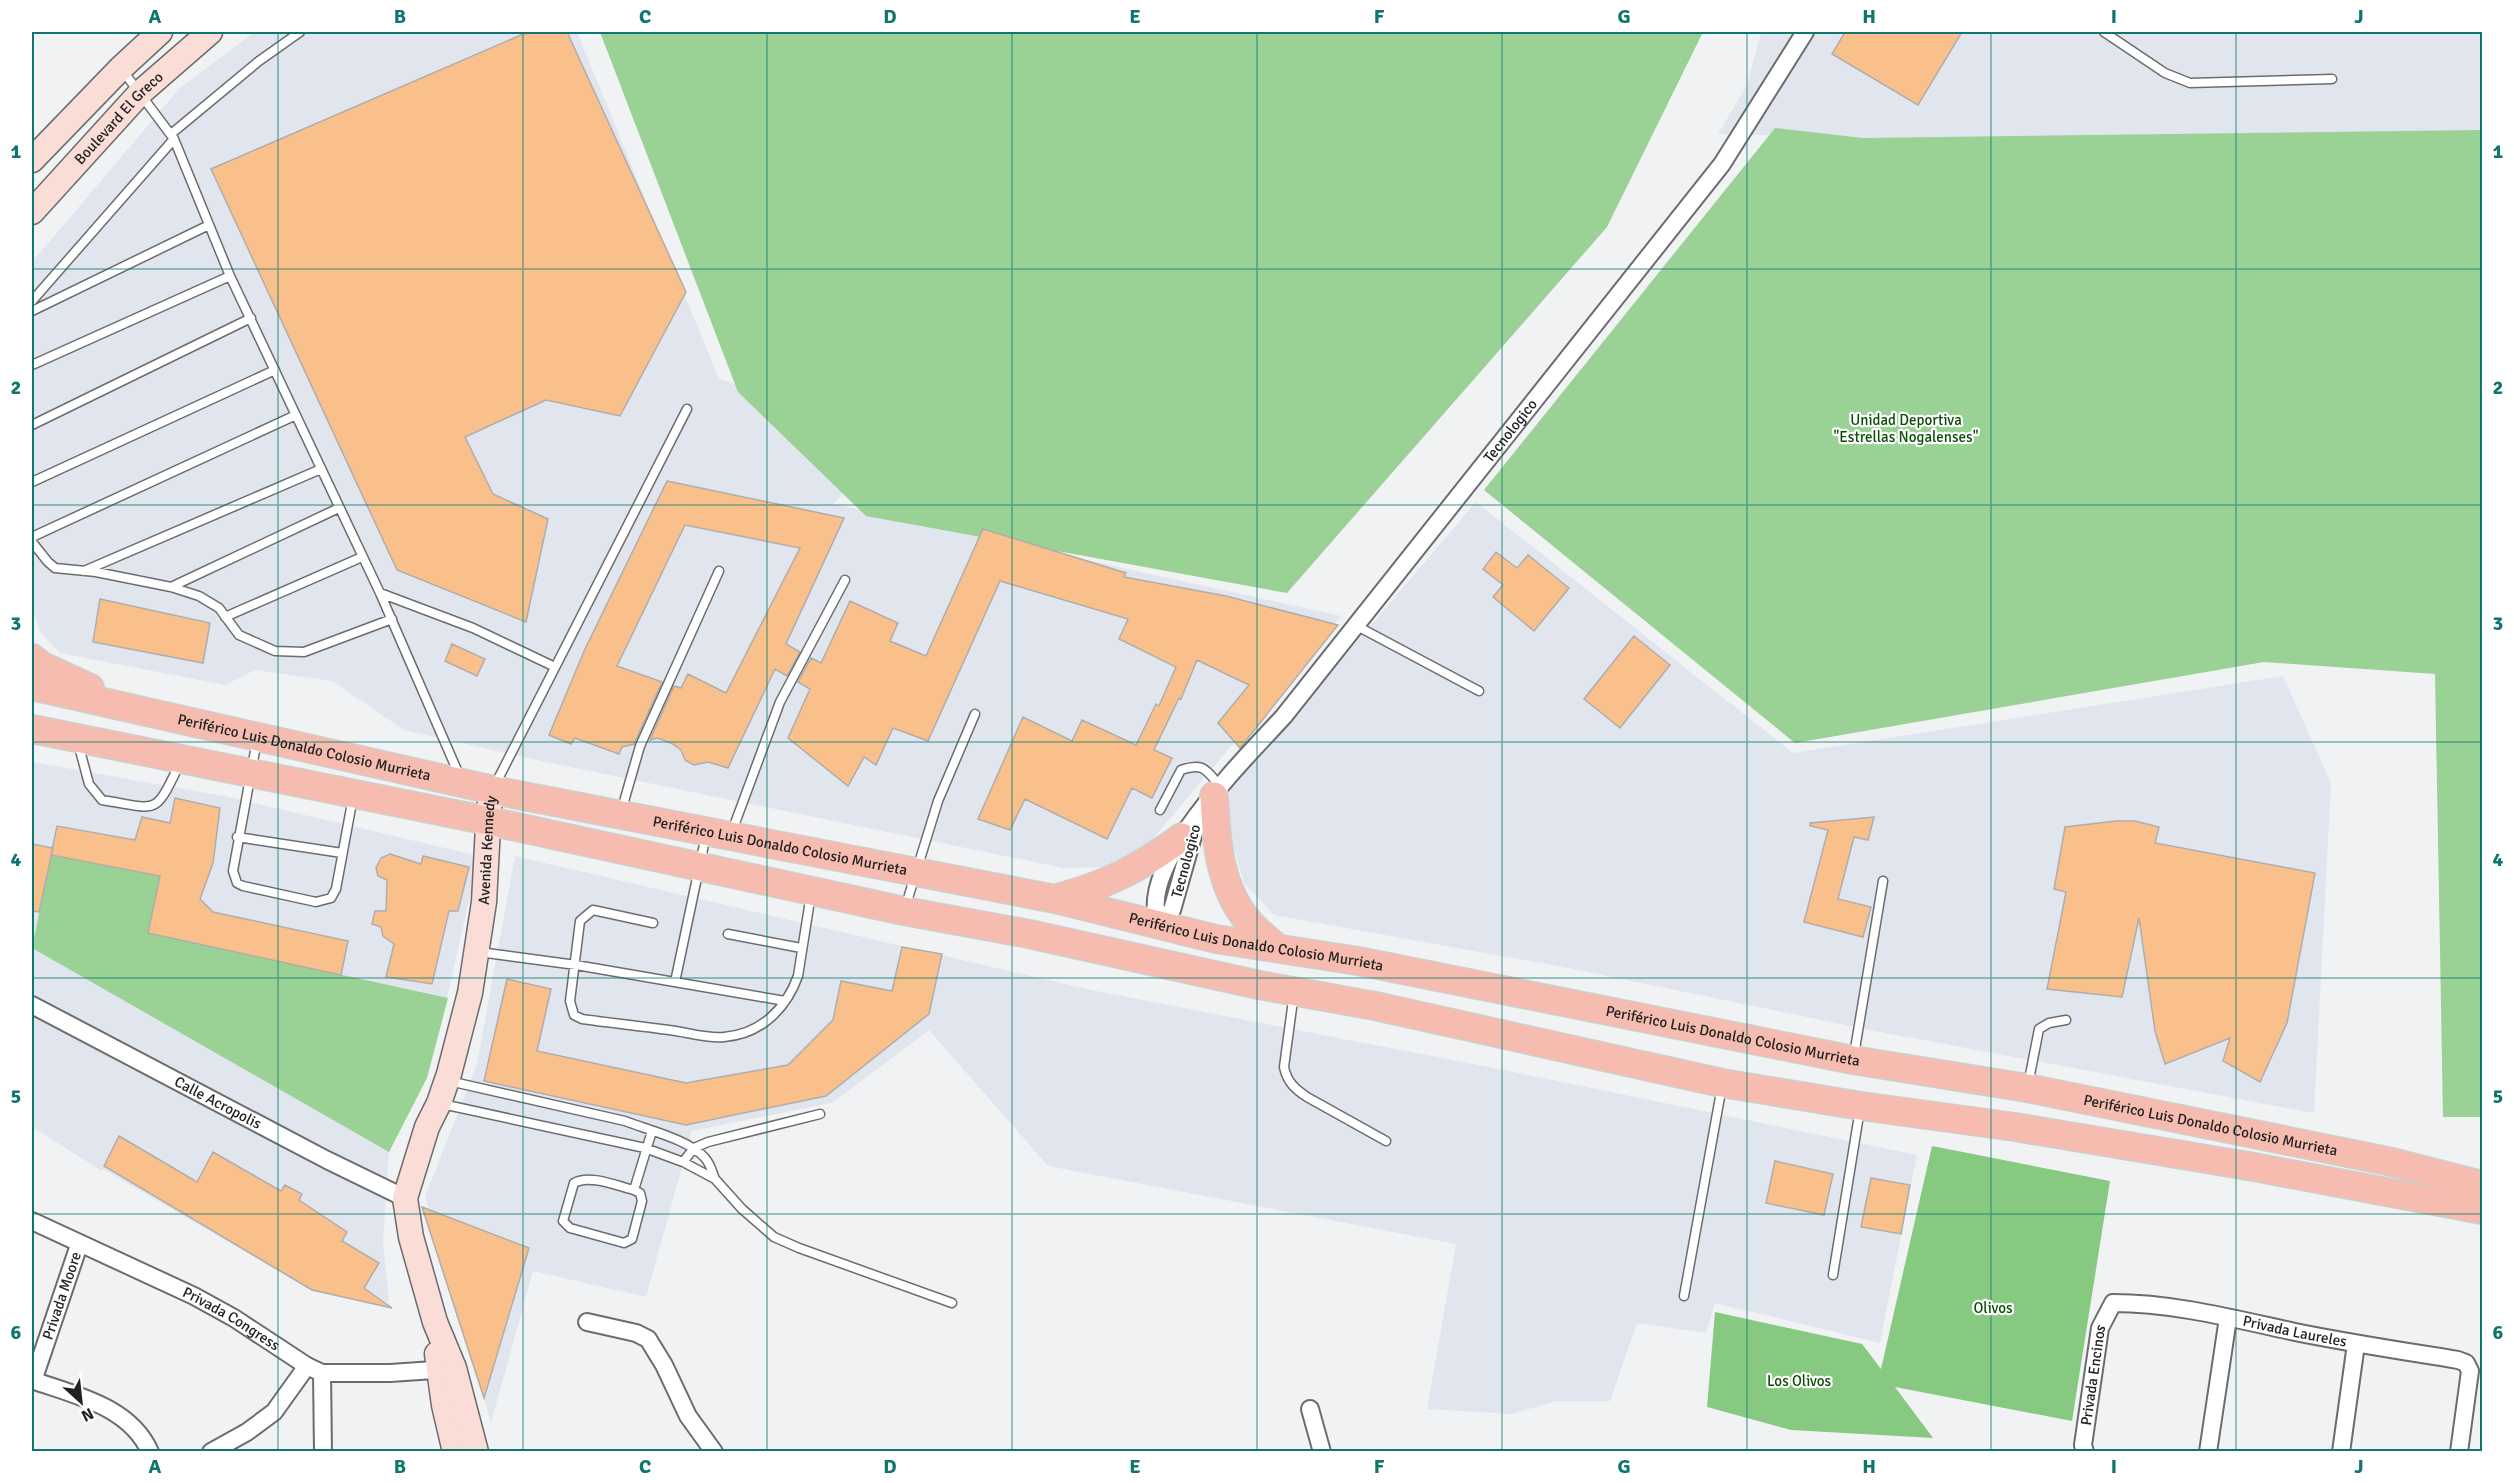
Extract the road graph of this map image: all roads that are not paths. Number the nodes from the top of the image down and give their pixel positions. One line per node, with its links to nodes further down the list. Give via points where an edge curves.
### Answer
1 (160, 32): 6 (street)
2 (210, 32): 8 (street, Boulevard El Greco)
3 (300, 32): 9 (lane, via 259,61)
4 (1805, 32): 35 (street, Tecnologico, via 1722,164)
5 (2104, 32): 7 (lane, via 2165,73 2190,83)
6 (121, 68): 8 (lane); 10 (street)
7 (2332, 79)
8 (141, 92): 9 (lane); 11 (street, Boulevard El Greco)
9 (172, 136): 12 (lane); 14 (lane)
10 (32, 160)
11 (32, 212)
12 (209, 225): 13 (lane); 15 (lane)
13 (230, 276): 16 (lane); 17 (lane)
14 (32, 301)
15 (32, 311)
16 (251, 318): 18 (lane); 21 (lane)
17 (32, 366)
18 (275, 370): 20 (lane); 23 (lane)
19 (687, 409): 37 (lane, Avenida Kennedy)
20 (296, 415): 22 (lane); 25 (lane)
21 (32, 424)
22 (321, 469): 24 (lane); 28 (lane)
23 (32, 482)
24 (339, 508): 27 (lane); 31 (lane)
25 (32, 537)
26 (32, 542): 28 (lane, via 56,568)
27 (362, 557): 32 (lane); 33 (lane)
28 (84, 571): 31 (lane)
29 (719, 571): 53 (lane, via 640,746)
30 (845, 580): 55 (lane, via 780,702)
31 (171, 587): 33 (lane, via 211,601)
32 (380, 593): 34 (lane); 37 (lane, via 473,628)
33 (225, 617): 34 (lane, via 239,635 288,653 304,652)
34 (392, 619): 48 (lane)
35 (1355, 625): 39 (lane); 51 (street, Tecnologico, via 1284,716)
36 (32, 658): 40 (main road)
37 (555, 667): 49 (lane, Avenida Kennedy)
38 (32, 686): 40 (main road, Periférico Luis Donaldo Colosio Murrieta)
39 (1479, 691)
40 (135, 709): 44 (main road, Periférico Luis Donaldo Colosio Murrieta)
41 (975, 714): 60 (lane, via 938,801)
42 (32, 729): 43 (main road)
43 (68, 736): 45 (main road); 46 (main road); 46 (lane, via 89,784 102,800 149,808 157,805)
44 (258, 737): 47 (lane); 48 (main road, Periférico Luis Donaldo Colosio Murrieta)
45 (32, 740)
46 (182, 760): 47 (main road)
47 (250, 774): 50 (main road); 56 (lane)
48 (463, 783): 49 (main road, Periférico Luis Donaldo Colosio Murrieta)
49 (493, 790): 53 (main road, Periférico Luis Donaldo Colosio Murrieta); 54 (street, Avenida Kennedy)
50 (353, 795): 54 (main road); 58 (lane)
51 (1211, 799): 52 (lane, via 1204,768 1192,766 1181,770); 57 (street, Tecnologico); 66 (street, Tecnologico, via 1172,910); 70 (main road, via 1225,878 1249,922)
52 (1160, 810)
53 (620, 815): 55 (main road, Periférico Luis Donaldo Colosio Murrieta)
54 (489, 821): 59 (main road); 71 (street, Avenida Kennedy, via 484,902)
55 (719, 833): 59 (lane); 60 (main road, Periférico Luis Donaldo Colosio Murrieta)
56 (237, 837): 58 (lane); 58 (lane, via 232,871 237,883 316,902 325,901 334,893)
57 (1182, 837): 63 (main road, via 1131,872); 66 (street, Tecnologico, via 1167,860 1156,892 1155,913)
58 (342, 853)
59 (701, 867): 62 (main road); 73 (lane)
60 (916, 872): 63 (main road, Periférico Luis Donaldo Colosio Murrieta); 64 (lane)
61 (1883, 881): 79 (lane)
62 (811, 891): 64 (main road); 69 (lane)
63 (1055, 899): 66 (main road, Periférico Luis Donaldo Colosio Murrieta)
64 (904, 910): 67 (main road)
65 (653, 923): 72 (lane, via 588,912 580,921)
66 (1159, 923): 67 (main road, via 1120,930 1056,922); 70 (main road, Periférico Luis Donaldo Colosio Murrieta, via 1216,939); 74 (main road, via 1183,940 1233,963)
67 (1029, 933): 74 (main road)
68 (728, 934): 69 (lane)
69 (801, 948): 76 (lane, via 798,976)
70 (1277, 948): 79 (main road, Periférico Luis Donaldo Colosio Murrieta)
71 (476, 951): 72 (lane); 82 (street, Avenida Kennedy, via 470,993)
72 (576, 965): 73 (lane); 76 (lane, via 570,1001 574,1015 582,1019 724,1037 766,1022)
73 (675, 982): 76 (lane)
74 (1259, 986): 75 (main road)
75 (1294, 993): 80 (main road, via 1386,1009); 86 (lane, via 1284,1067 1286,1078 1297,1091)
76 (785, 1001)
77 (32, 1005): 95 (street, Calle Acropolis)
78 (2066, 1020): 81 (lane, via 2039,1029)
79 (1853, 1060): 81 (main road, Periférico Luis Donaldo Colosio Murrieta)
80 (1722, 1083): 83 (main road); 102 (lane)
81 (2027, 1088): 90 (main road, Periférico Luis Donaldo Colosio Murrieta)
82 (443, 1092): 85 (lane, via 625,1121); 87 (lane); 95 (street, Avenida Kennedy, via 427,1127)
83 (1861, 1106): 96 (main road, via 2049,1133); 101 (lane)
84 (820, 1114): 88 (lane)
85 (652, 1131): 87 (lane); 88 (lane)
86 (1386, 1141)
87 (645, 1148): 89 (lane); 94 (lane)
88 (694, 1148): 89 (lane); 92 (lane, via 710,1166)
89 (683, 1162): 92 (lane)
90 (2392, 1162): 91 (main road); 93 (main road, Periférico Luis Donaldo Colosio Murrieta)
91 (2482, 1165)
92 (715, 1179): 103 (lane, via 774,1237)
93 (2482, 1185)
94 (634, 1190): 94 (lane, via 640,1193 642,1201 629,1242 570,1228 563,1221 574,1183 579,1180)
95 (405, 1198): 109 (street, Avenida Kennedy, via 411,1237)
96 (2443, 1202): 97 (main road); 99 (main road)
97 (2482, 1210)
98 (32, 1221): 100 (street, Privada Congress)
99 (2482, 1221)
100 (79, 1245): 108 (street, Privada Congress, via 195,1296); 110 (street, Privada Moore)
101 (1833, 1275)
102 (1684, 1296)
103 (952, 1303)
104 (2113, 1303): 105 (street, Privada Laureles, via 2141,1303); 118 (street, Privada Encinos, via 2100,1328)
105 (2228, 1318): 107 (street, Privada Laureles); 119 (street)
106 (587, 1322): 116 (street, via 648,1339 688,1416)
107 (2356, 1344): 120 (street); 121 (street, Privada Laureles, via 2466,1363 2470,1371)
108 (314, 1369): 109 (street, via 390,1373); 114 (street, via 274,1412); 115 (street)
109 (446, 1369): 112 (street, Avenida Kennedy)
110 (32, 1380): 113 (street, via 109,1407 128,1422)
111 (1310, 1409): 117 (street)
112 (465, 1450)
113 (150, 1452)
114 (211, 1452)
115 (323, 1452)
116 (714, 1452)
117 (1322, 1452)
118 (2085, 1452)
119 (2208, 1452)
120 (2342, 1452)
121 (2459, 1452)

